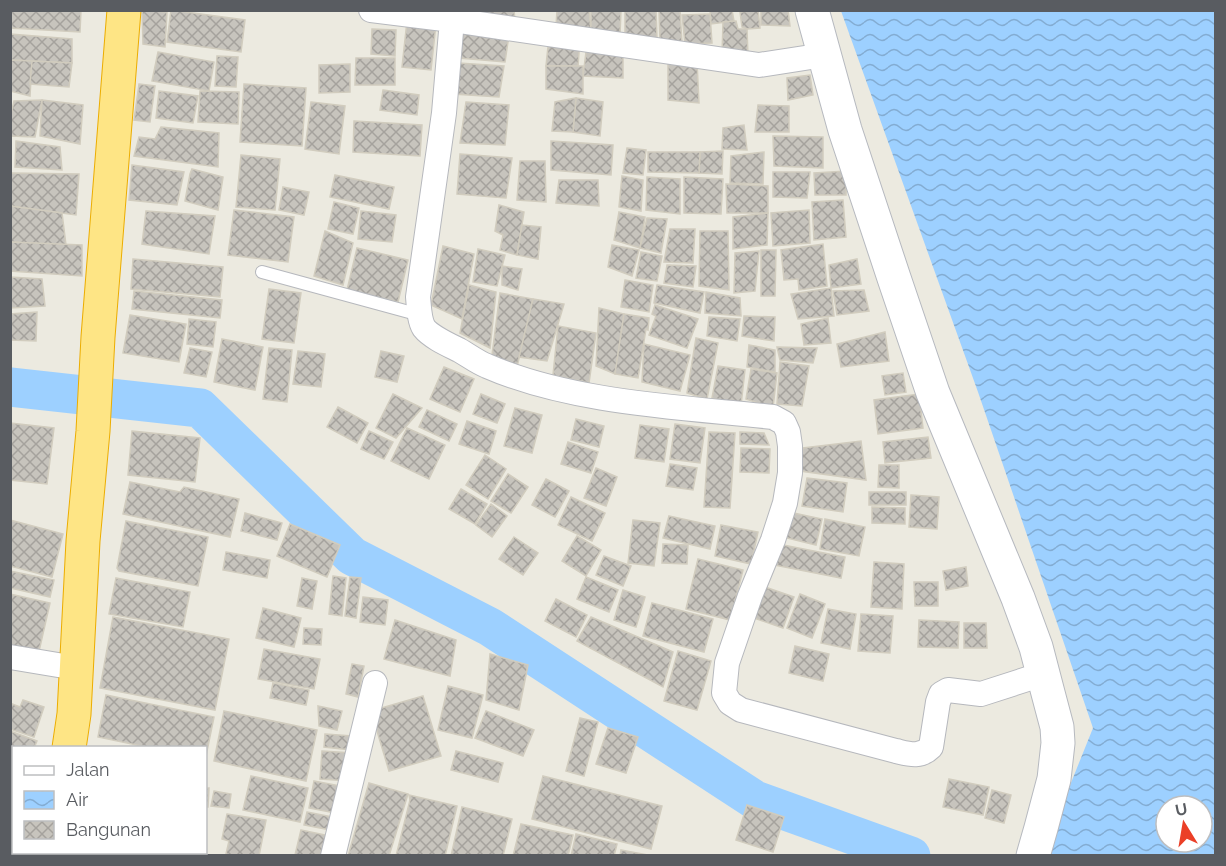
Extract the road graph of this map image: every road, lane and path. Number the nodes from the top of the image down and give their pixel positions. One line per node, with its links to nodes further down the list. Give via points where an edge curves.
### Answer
1 (124, 10): 9 (highway)
2 (371, 10): 4 (street)
3 (812, 10): 5 (street)
4 (452, 20): 5 (street, via 759,65); 7 (street, via 444,113 418,297)
5 (824, 55): 10 (street, via 933,393 1018,598)
6 (262, 272): 7 (lane)
7 (420, 315): 10 (street, via 424,328 437,339 486,366 530,381 576,394 773,417 784,423 790,446 784,503 727,663 724,693 741,710 919,754 930,747 941,694 948,690 981,694)
8 (10, 657): 9 (street)
9 (76, 668): 12 (highway)
10 (1043, 674): 13 (street, via 1058,743 1054,779)
11 (375, 683): 14 (street)
12 (69, 746)
13 (1037, 842)
14 (333, 855)

